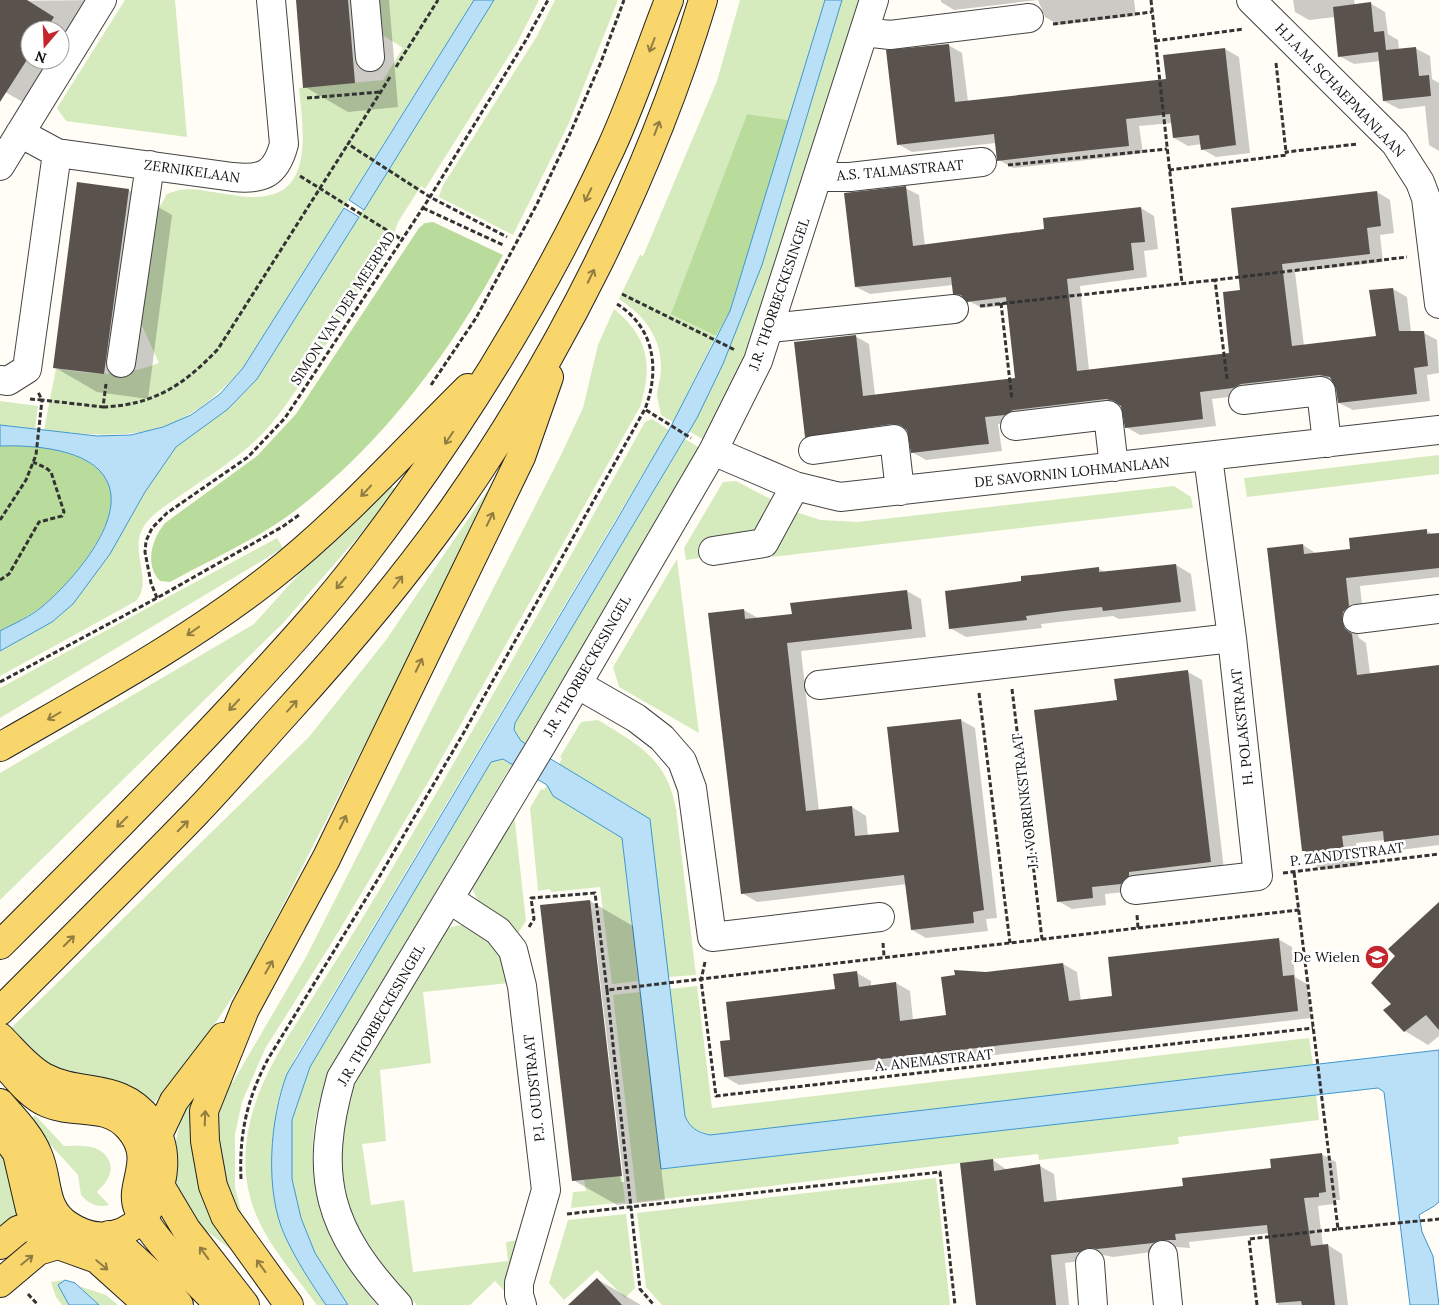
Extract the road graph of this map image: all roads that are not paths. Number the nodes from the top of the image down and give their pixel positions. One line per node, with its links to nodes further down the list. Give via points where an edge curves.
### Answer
1 (102, 0): 11 (street)
2 (271, 0): 14 (street, ZERNIKELAAN, via 284,144 271,170 255,178)
3 (365, 0): 10 (street)
4 (669, 0): 21 (main road, one-way to 21, via 612,146 542,285)
5 (703, 0): 19 (main road, one-way to 5, via 613,232 650,148)
6 (874, 0): 9 (street, J.R. THORBECKESINGEL)
7 (1251, 0): 17 (street, H.J.A.M. SCHAEPMANLAAN, via 1392,140 1410,164 1426,198)
8 (1030, 18): 9 (street, via 890,35)
9 (864, 32): 16 (street, J.R. THORBECKESINGEL)
10 (370, 57)
11 (20, 132): 12 (street, ZERNIKELAAN); 15 (street)
12 (57, 153): 14 (street, ZERNIKELAAN); 23 (street, via 27,369 8,381)
13 (982, 162): 16 (street, A.S. TALMASTRAAT, via 850,177)
14 (150, 165): 22 (street)
15 (0, 166)
16 (818, 177): 20 (street, J.R. THORBECKESINGEL)
17 (1439, 304)
18 (954, 309): 20 (street)
19 (569, 319): 45 (main road, one-way to 19, via 326,858 521,457); 46 (main road, one-way to 19, via 195,814 393,588 452,510 501,436)
20 (770, 328): 28 (street, J.R. THORBECKESINGEL, via 758,361)
21 (503, 353): 40 (main road, one-way to 40, via 358,500 271,577 184,638); 44 (main road, one-way to 44, via 466,412 360,561 289,645 154,790)
22 (121, 363)
23 (0, 380)
24 (1235, 393): 27 (street, via 1321,391)
25 (1015, 426): 31 (street, via 1108,415)
26 (1439, 430): 27 (street, DE SAVORNIN LOHMANLAAN)
27 (1327, 443): 30 (street, DE SAVORNIN LOHMANLAAN)
28 (702, 444): 32 (street, DE SAVORNIN LOHMANLAAN); 38 (street, J.R. THORBECKESINGEL)
29 (813, 450): 33 (street, via 894,439)
30 (1208, 457): 31 (street, DE SAVORNIN LOHMANLAAN); 37 (street, H. POLAKSTRAAT)
31 (1114, 467): 33 (street, DE SAVORNIN LOHMANLAAN)
32 (796, 486): 33 (street, DE SAVORNIN LOHMANLAAN, via 840,497); 34 (street, via 764,543)
33 (900, 490)
34 (713, 551)
35 (1439, 610): 36 (street)
36 (1357, 619)
37 (1232, 638): 39 (street); 41 (street, H. POLAKSTRAAT, via 1258,876)
38 (577, 684): 42 (street, J.R. THORBECKESINGEL); 43 (street, via 636,718 662,738 682,761 692,788 712,937)
39 (819, 685)
40 (0, 747)
41 (1135, 890)
42 (449, 899): 67 (street, J.R. THORBECKESINGEL, via 341,1078 331,1113 328,1173 339,1224 364,1266); 68 (street, P.J. OUDSTRAAT, via 498,931 513,950 522,986 546,1190 520,1283)
43 (880, 918)
44 (1, 944)
45 (245, 1009): 52 (main road, via 174,1101); 66 (main road, one-way to 45, via 225,1216 213,1186 204,1141 204,1111)
46 (0, 1011)
47 (0, 1037): 49 (main road)
48 (0, 1059): 49 (main road)
49 (25, 1074): 52 (main road, via 118,1096 139,1109); 54 (main road, via 44,1102 64,1108 103,1111 117,1118 132,1132 141,1154 136,1195 137,1207)
50 (0, 1103): 55 (main road, via 25,1132 38,1155 48,1201)
51 (0, 1129): 55 (main road, via 17,1153 27,1200)
52 (158, 1135): 53 (main road, via 163,1158)
53 (161, 1187): 54 (main road); 65 (main road, one-way to 53, via 186,1229)
54 (143, 1218): 56 (main road, via 130,1228); 64 (main road)
55 (47, 1219): 56 (main road, via 67,1224 80,1232); 57 (main road, via 18,1230); 58 (main road)
56 (109, 1236): 63 (main road, via 160,1282)
57 (0, 1245)
58 (58, 1245): 61 (main road, one-way to 58, via 38,1251); 62 (main road, one-way to 62, via 97,1259)
59 (1163, 1255): 70 (street)
60 (1090, 1263): 69 (street)
61 (0, 1283)
62 (148, 1305)
63 (179, 1305)
64 (218, 1305)
65 (245, 1305)
66 (290, 1305)
67 (398, 1305)
68 (522, 1305)
69 (1093, 1305)
70 (1168, 1305)

